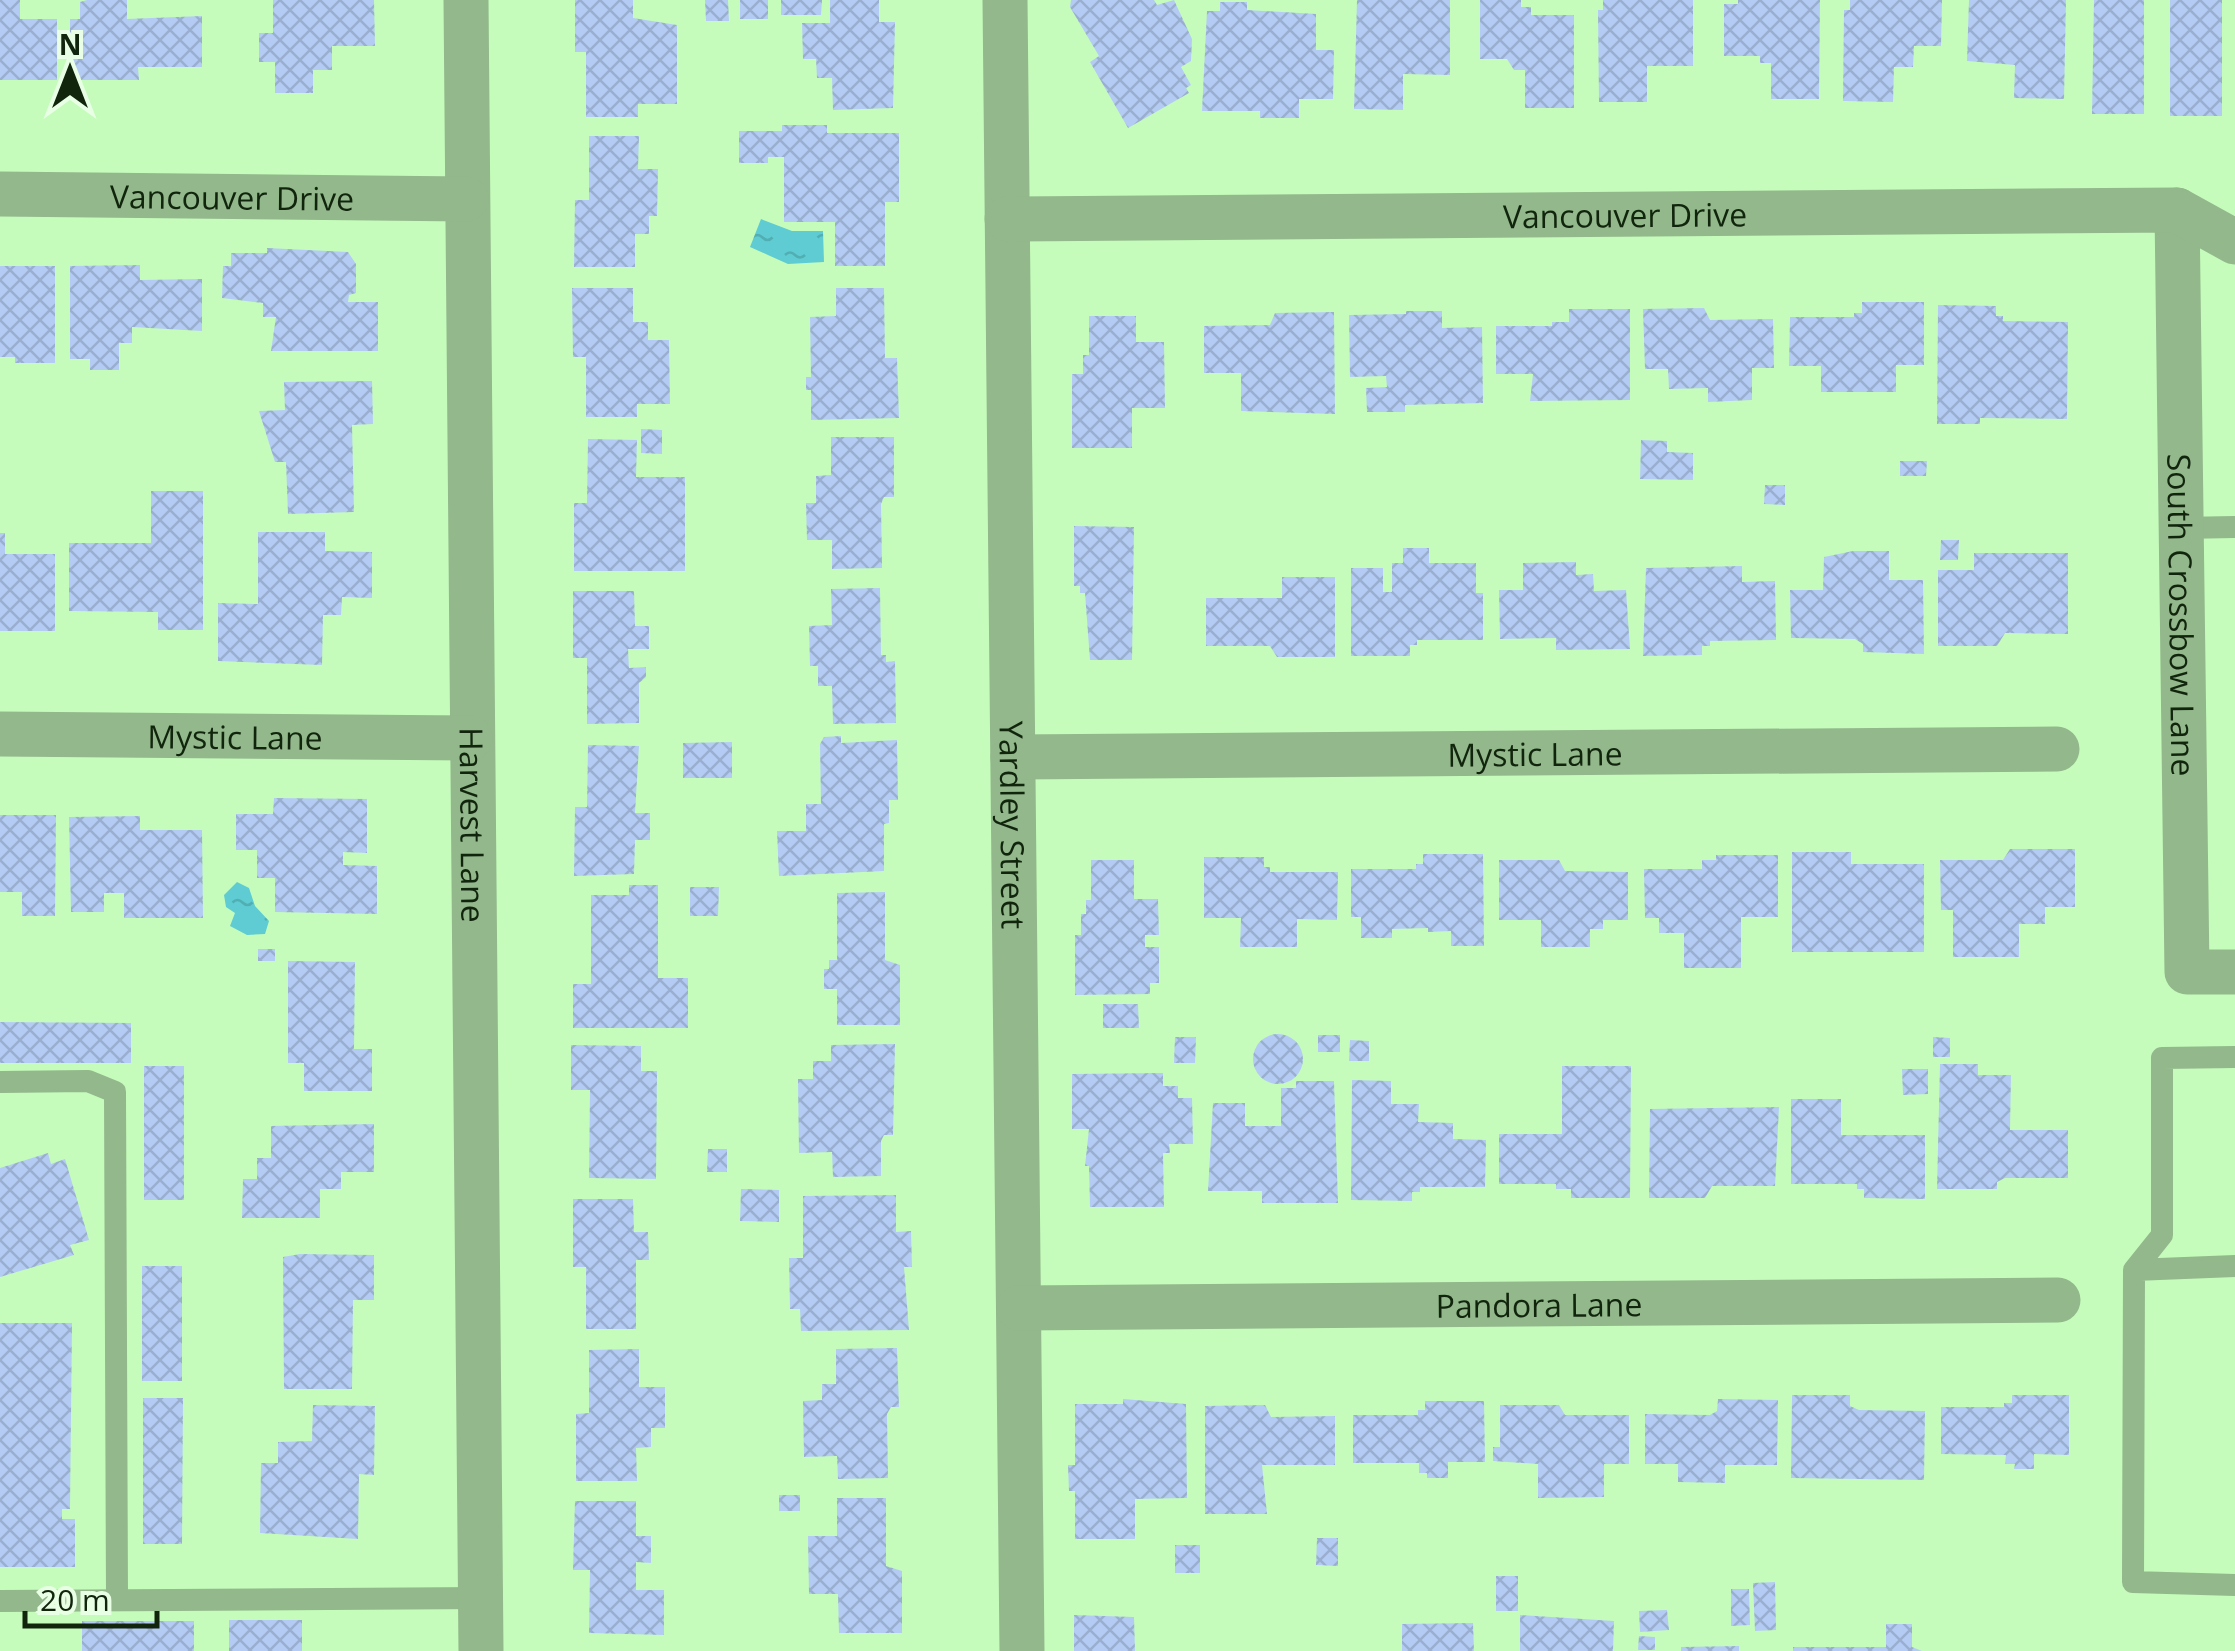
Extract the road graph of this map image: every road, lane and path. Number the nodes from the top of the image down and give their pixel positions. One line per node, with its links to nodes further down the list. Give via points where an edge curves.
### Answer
1 (466, 0): 4 (street, Harvest Lane)
2 (1005, 0): 6 (street, Yardley Street)
3 (0, 194): 4 (street, Vancouver Drive)
4 (466, 199): 11 (street, Harvest Lane)
5 (2177, 210): 6 (street, Vancouver Drive); 7 (street, Vancouver Drive); 9 (street, South Crossbow Lane)
6 (1007, 219): 13 (street, Yardley Street)
7 (2235, 242)
8 (2235, 527): 9 (lane)
9 (2181, 528): 14 (street, South Crossbow Lane, via 2187,972)
10 (0, 734): 11 (street, Mystic Lane)
11 (470, 738): 22 (street, Harvest Lane)
12 (2056, 749): 13 (street, Mystic Lane)
13 (1013, 758): 20 (street, Yardley Street)
14 (2235, 972)
15 (2235, 1058): 18 (lane, via 2162,1058 2162,1236)
16 (0, 1082): 23 (lane, via 88,1081 115,1092)
17 (2235, 1266): 18 (lane)
18 (2134, 1270): 21 (lane, via 2133,1582)
19 (2058, 1300): 20 (street, Pandora Lane)
20 (1019, 1308): 26 (street, Yardley Street)
21 (2235, 1585)
22 (480, 1598): 23 (lane); 25 (street, Harvest Lane)
23 (118, 1600): 24 (lane)
24 (0, 1601)
25 (482, 1651)
26 (1022, 1651)

